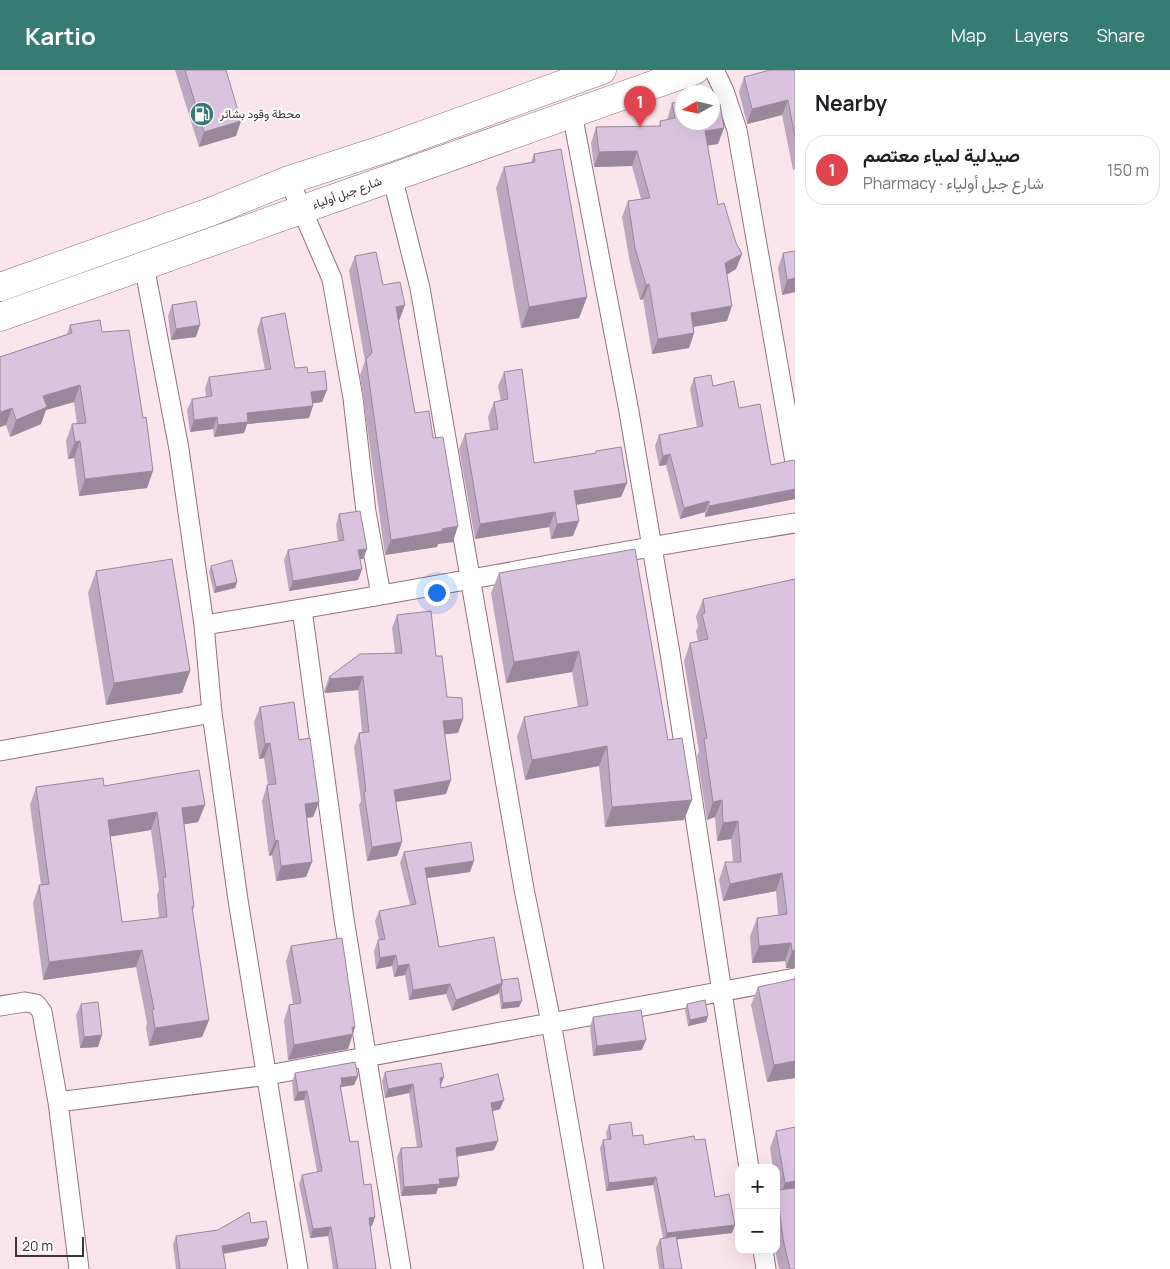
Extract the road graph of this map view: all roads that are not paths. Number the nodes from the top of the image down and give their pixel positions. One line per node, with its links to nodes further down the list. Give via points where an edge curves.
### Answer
1 (602, 70): 6 (main road)
2 (695, 70): 4 (main road, شارع جبل أولياء)
3 (714, 70): 11 (street, via 737,130)
4 (572, 113): 5 (main road, شارع جبل أولياء); 13 (street, via 628,406)
5 (392, 176): 7 (main road, شارع جبل أولياء); 14 (street, via 420,288)
6 (289, 180): 7 (street); 9 (main road, via 210,212)
7 (301, 210): 8 (main road, شارع جبل أولياء); 15 (street, via 332,279 353,398 366,512)
8 (144, 265): 10 (main road, شارع جبل أولياء); 17 (street, via 179,449)
9 (0, 287)
10 (0, 316)
11 (795, 462)
12 (795, 523): 13 (street)
13 (650, 546): 14 (street); 21 (street, via 670,653)
14 (469, 579): 15 (street); 23 (street)
15 (381, 595): 16 (street)
16 (302, 609): 17 (street); 24 (street, via 344,919)
17 (204, 625): 18 (street)
18 (212, 713): 19 (street); 25 (street, via 238,900)
19 (0, 751)
20 (795, 978): 21 (street)
21 (722, 991): 23 (street); 27 (street)
22 (0, 1006): 26 (street, via 25,1002 36,1004 42,1012)
23 (551, 1022): 24 (street); 32 (street)
24 (367, 1058): 25 (street); 31 (street)
25 (268, 1075): 26 (street); 30 (street)
26 (58, 1102): 29 (street)
27 (748, 1164)
28 (764, 1254): 33 (street)
29 (79, 1269)
30 (298, 1269)
31 (401, 1269)
32 (594, 1269)
33 (766, 1269)

